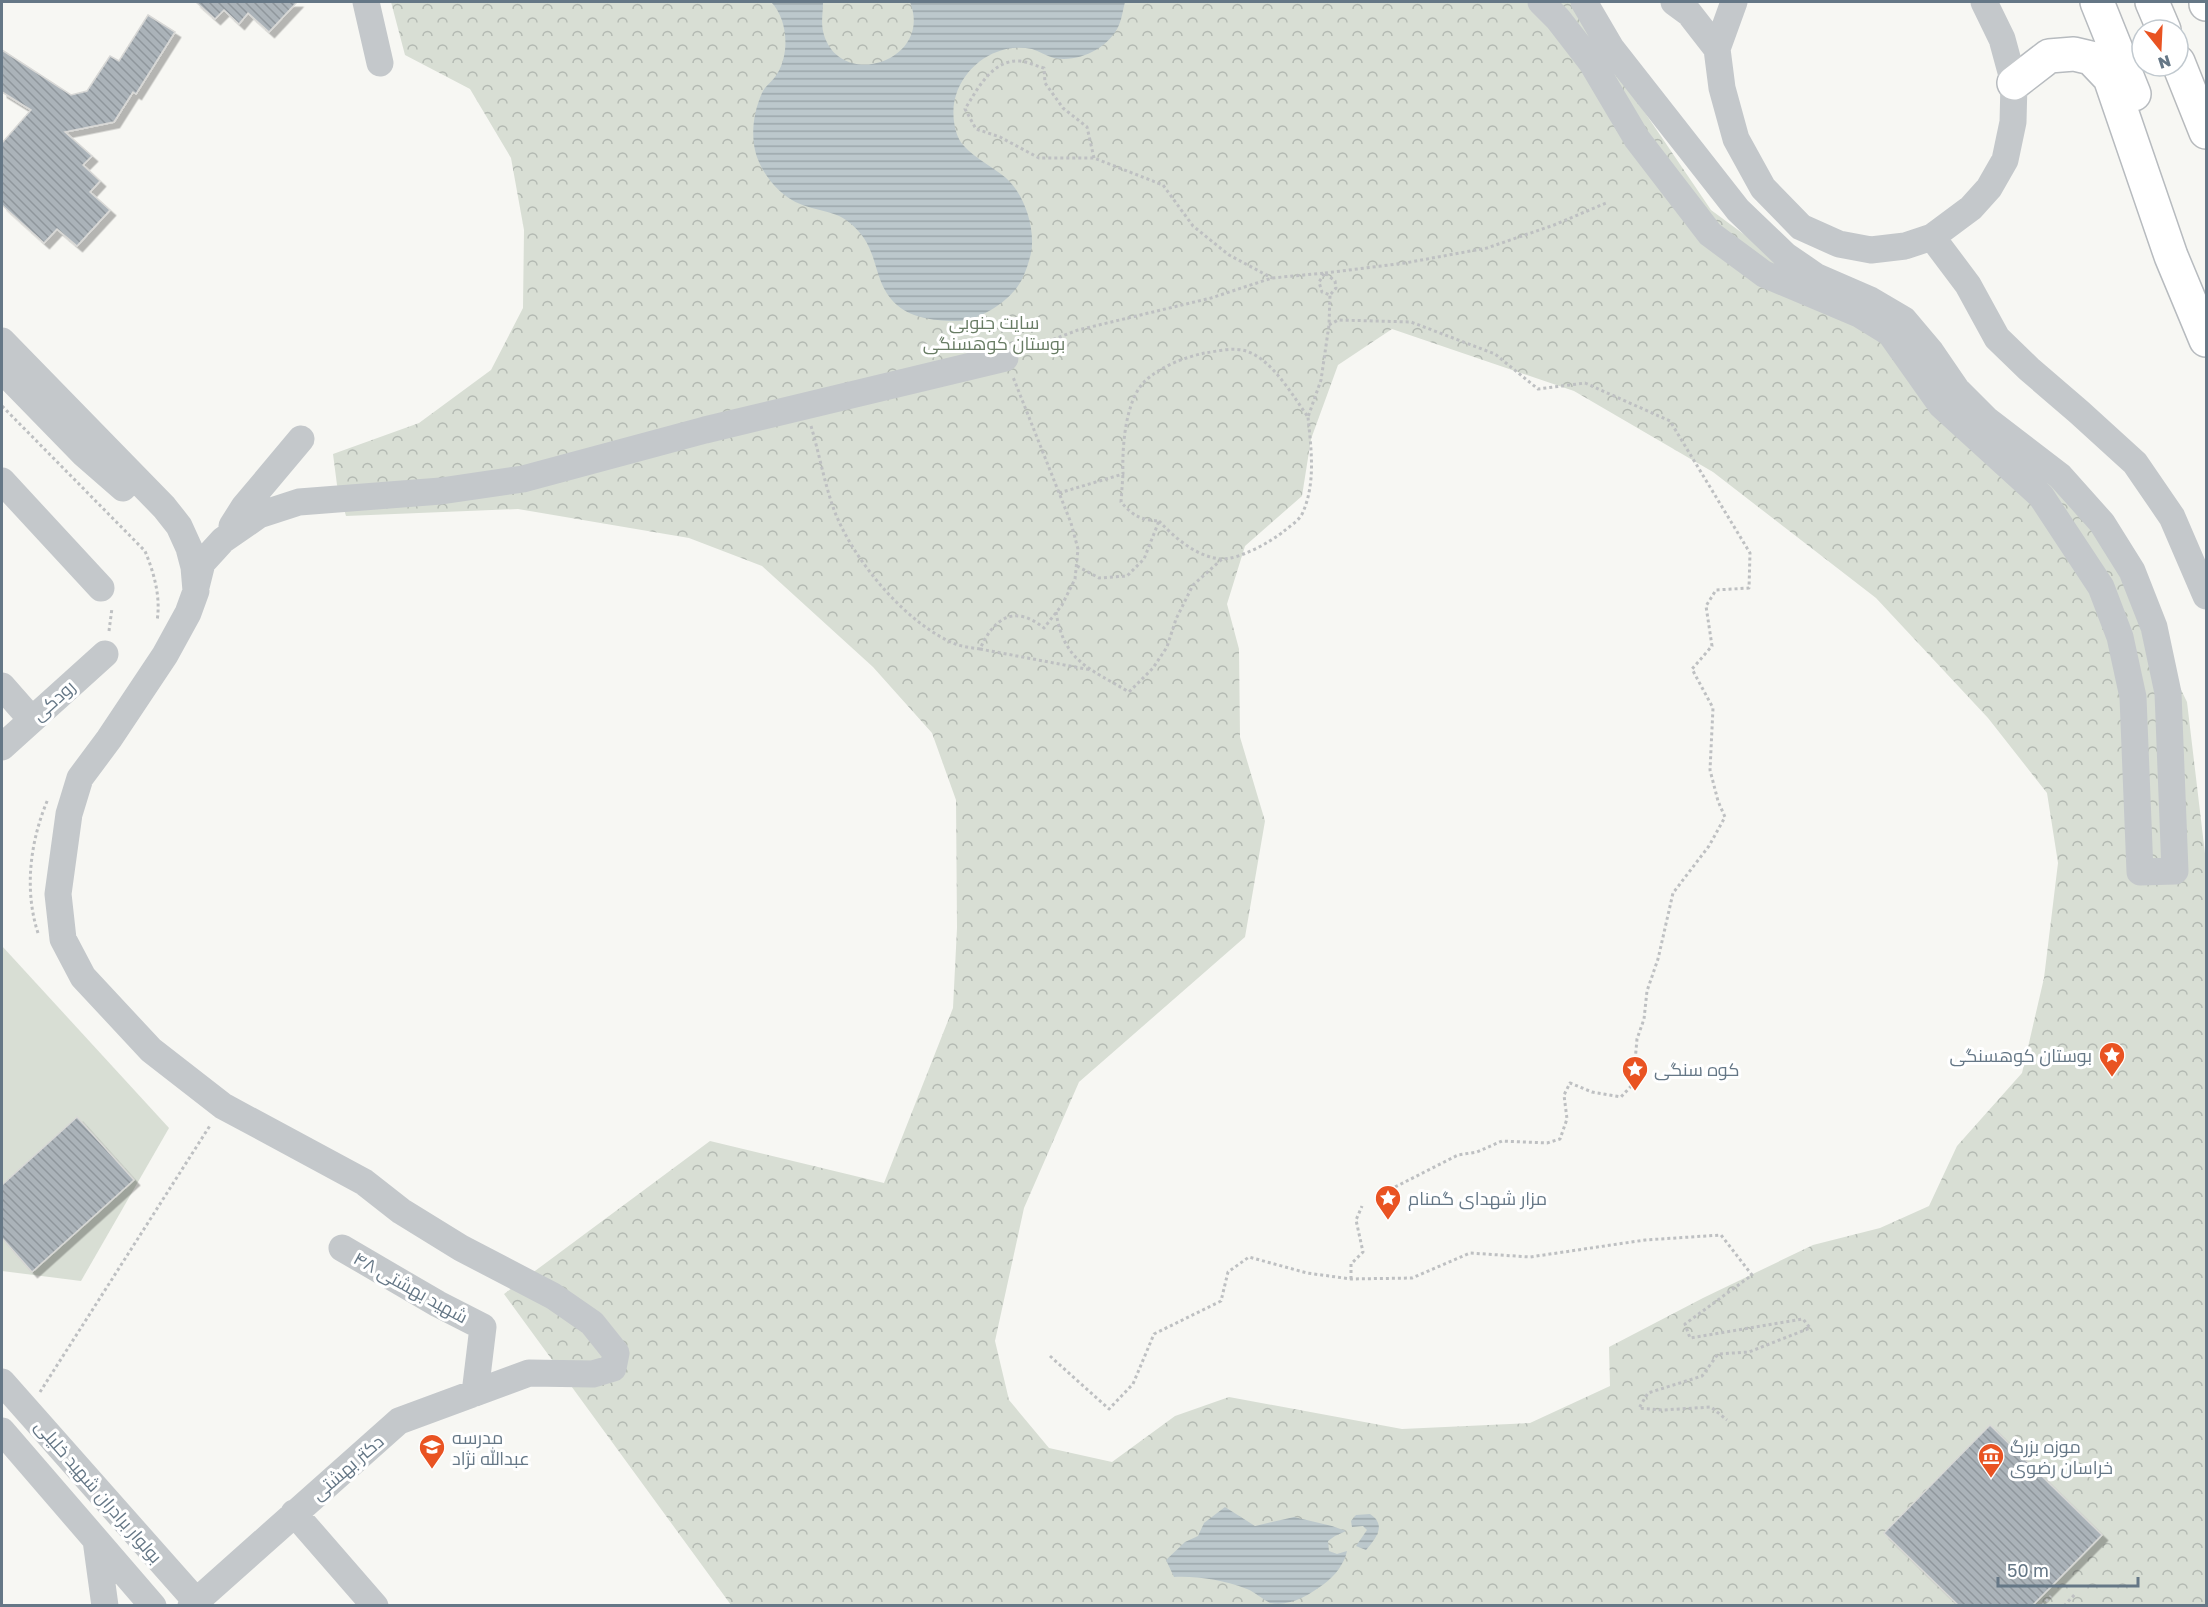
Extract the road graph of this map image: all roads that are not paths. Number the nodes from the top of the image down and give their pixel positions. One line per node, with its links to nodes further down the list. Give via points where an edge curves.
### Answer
1 (366, 2): 11 (street)
2 (1541, 2): 3 (street, via 1592,63 1637,139 1710,234 1764,274 1859,314 1890,333 1941,405 2041,496 2101,587 2120,637 2133,697 2140,872 2175,871 2168,693 2154,627 2132,572 2102,523 2060,476 1987,420 1957,390 1905,320 1817,277 1785,255 1738,210 1611,48)
3 (1584, 2)
4 (1674, 2): 10 (street, via 1689,13)
5 (1734, 2): 10 (street)
6 (1984, 2): 13 (street, via 2002,39)
7 (2097, 2): 16 (main road, via 2133,89 2186,243)
8 (2152, 2): 9 (main road)
9 (2159, 18)
10 (1717, 49): 15 (street, via 1722,88 1736,139 1763,188 1801,227 1839,244 1871,250 1905,246)
11 (380, 63)
12 (2184, 78): 14 (main road)
13 (2014, 83): 15 (street, via 2013,122 2005,160 1989,188 1971,208); 18 (main road, via 2049,56 2074,54 2091,58 2110,78 2171,256)
14 (2206, 132)
15 (1932, 237): 26 (street, via 1968,285 1997,338 2135,463 2172,517)
16 (2206, 315)
17 (2, 340): 25 (street, via 179,526 194,567)
18 (2206, 340)
19 (1005, 358): 23 (street, via 705,430 523,479 441,491 299,502 259,515)
20 (2, 370): 25 (street, via 84,454 171,530 183,551)
21 (301, 440): 23 (street, via 244,507)
22 (2, 481): 24 (street)
23 (223, 540): 25 (street, via 202,563)
24 (101, 588)
25 (196, 591): 33 (street, دکتر بهشتی, via 165,655 80,778 69,814 58,894 63,939 82,977 151,1050 223,1106 364,1182 401,1211 461,1248 553,1296 592,1323 616,1353 613,1368 593,1374 529,1373)
26 (2206, 596)
27 (105, 654): 29 (street, رودکی)
28 (2, 686): 29 (street)
29 (31, 719): 30 (street, رودکی)
30 (2, 747)
31 (342, 1248): 33 (street, شهید بهشتی ۴۸, via 483,1327)
32 (2, 1382): 37 (street, بولوار برادران شهید خلیلی)
33 (475, 1394): 35 (street, دکتر بهشتی, via 399,1421)
34 (2, 1431): 36 (street, بولوار برادران شهید خلیلی)
35 (294, 1513): 37 (street, دکتر بهشتی); 40 (street)
36 (96, 1540): 38 (street); 39 (street, بولوار برادران شهید خلیلی)
37 (194, 1603)
38 (105, 1605)
39 (153, 1605)
40 (375, 1605)

